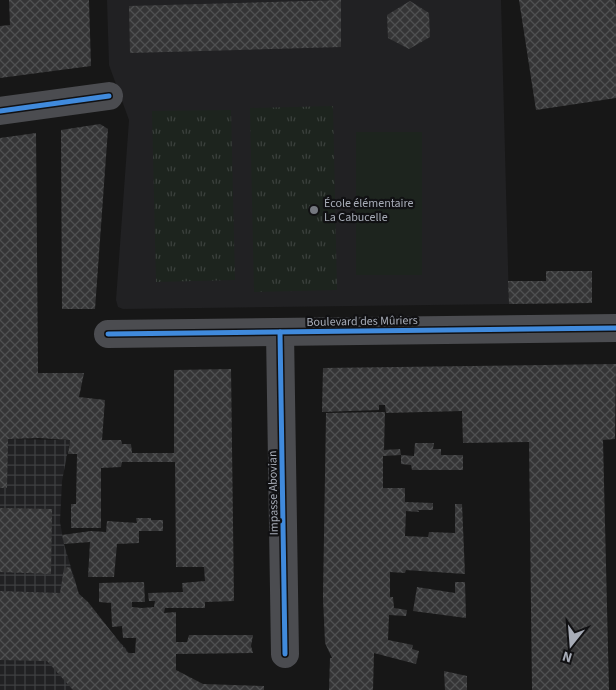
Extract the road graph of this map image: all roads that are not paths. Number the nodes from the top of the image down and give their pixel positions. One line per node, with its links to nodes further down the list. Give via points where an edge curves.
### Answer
1 (109, 96): 2 (street)
2 (0, 111)
3 (616, 328): 4 (street, Boulevard des Mûriers)
4 (280, 332): 5 (street, Boulevard des Mûriers); 6 (street, Impasse Abovian)
5 (108, 334)
6 (285, 654)

